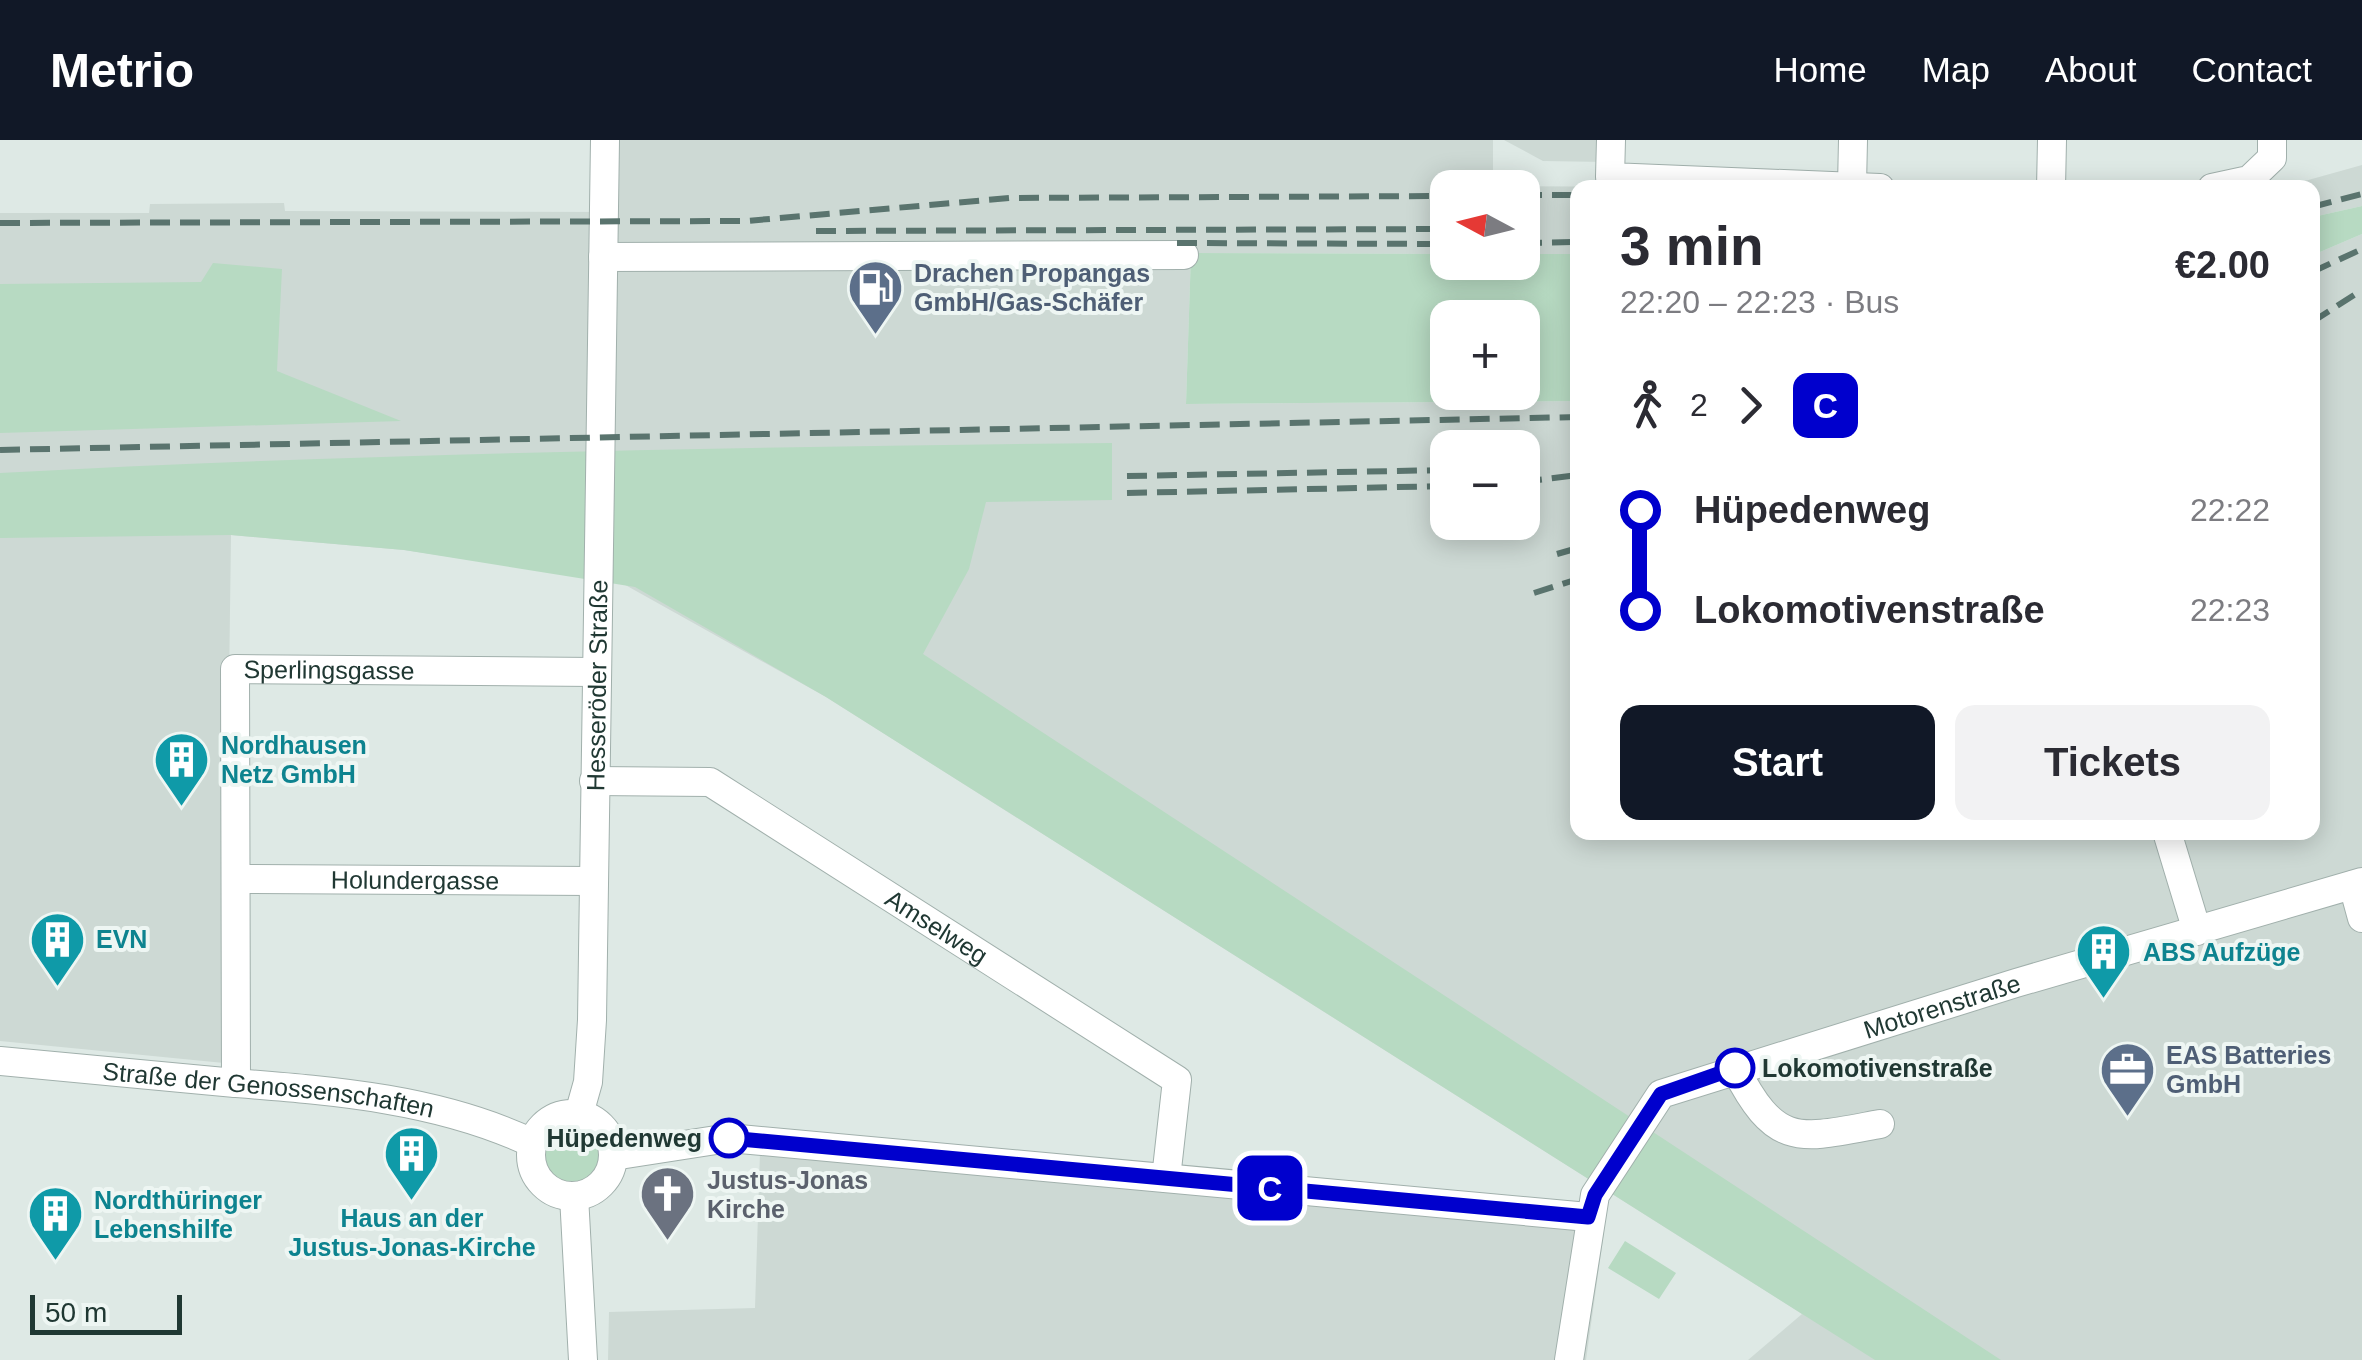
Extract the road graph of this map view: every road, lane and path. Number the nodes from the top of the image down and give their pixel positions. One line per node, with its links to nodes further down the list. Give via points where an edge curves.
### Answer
1 (605, 140): 11 (street, Hesseröder Straße)
2 (1611, 140): 6 (street, via 1610,178)
3 (1853, 140): 7 (street)
4 (2052, 140): 8 (street)
5 (2272, 140): 9 (street, via 2272,158)
6 (1670, 180)
7 (1852, 180)
8 (2051, 180)
9 (2249, 180)
10 (1184, 255): 11 (street)
11 (603, 257): 12 (street, Hesseröder Straße)
12 (595, 672): 13 (street, Hesseröder Straße); 15 (street, Sperlingsgasse, via 235,670)
13 (594, 781): 16 (street, Hesseröder Straße); 27 (street, Amselweg, via 710,782 1177,1080)
14 (2169, 840): 19 (street)
15 (237, 880): 16 (street, Holundergasse); 22 (street, Sperlingsgasse)
16 (592, 881): 23 (street, Hesseröder Straße, via 592,1020)
17 (2357, 884): 18 (street); 19 (street, Motorenstraße)
18 (2362, 918)
19 (2197, 932): 21 (street, Motorenstraße)
20 (0, 1061): 22 (street, Straße der Genossenschaften)
21 (1736, 1068): 24 (street, via 1756,1110 1782,1130 1825,1134); 29 (street, Motorenstraße, via 1661,1094 1595,1195)
22 (236, 1083): 25 (street, Straße der Genossenschaften, via 344,1092 432,1109)
23 (579, 1114): 25 (street, via 548,1121); 26 (street, via 608,1134)
24 (1880, 1124)
25 (532, 1143): 28 (street, via 537,1177 550,1190)
26 (613, 1156): 27 (street, via 729,1138); 28 (street, via 601,1184)
27 (1166, 1178): 29 (street)
28 (574, 1196): 30 (street)
29 (1588, 1217): 31 (street)
30 (583, 1360)
31 (1570, 1360)

